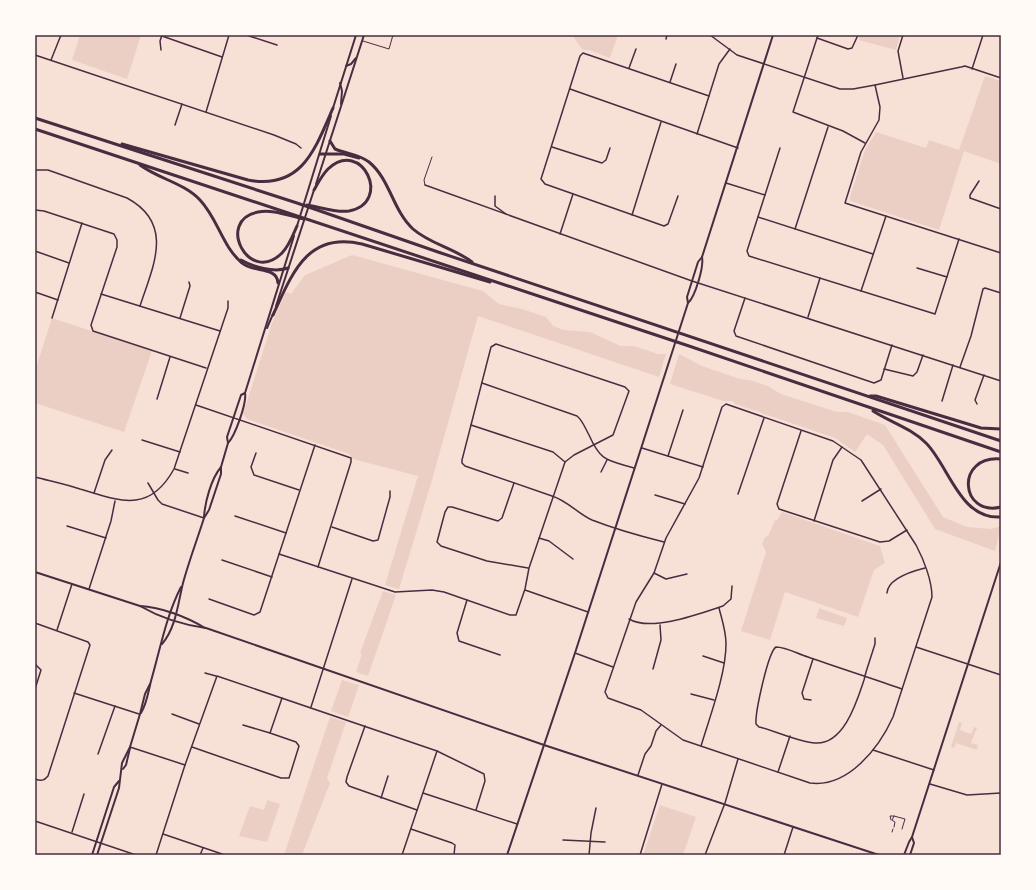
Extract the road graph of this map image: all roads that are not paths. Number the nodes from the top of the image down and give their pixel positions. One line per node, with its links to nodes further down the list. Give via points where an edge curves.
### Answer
1 (61, 35): 27 (street)
2 (229, 35): 25 (street)
3 (246, 35): 20 (street)
4 (356, 35): 30 (main road)
5 (364, 35): 19 (main road)
6 (393, 35): 19 (lane, via 389,49)
7 (667, 35): 18 (street)
8 (710, 35): 21 (street)
9 (774, 35): 28 (main road)
10 (818, 35): 17 (street)
11 (858, 35): 17 (street, via 852,48 848,49)
12 (903, 35): 35 (street, via 898,51)
13 (916, 35): 14 (street)
14 (922, 35)
15 (983, 35): 32 (street)
16 (162, 36): 22 (street); 25 (street)
17 (817, 38): 33 (street)
18 (666, 39)
19 (362, 41): 26 (main road)
20 (277, 45)
21 (730, 49): 28 (street, via 737,55); 40 (street, via 719,64)
22 (161, 50)
23 (636, 50): 31 (street)
24 (35, 55): 27 (street)
25 (223, 57): 44 (street)
26 (357, 57): 30 (main road); 43 (main road)
27 (51, 60): 41 (street)
28 (764, 63): 33 (street); 57 (main road)
29 (676, 64): 36 (street)
30 (346, 66): 37 (main road)
31 (629, 68): 36 (street); 39 (street, via 583,53)
32 (972, 69): 34 (street); 35 (street, via 961,67)
33 (804, 78): 38 (street, via 840,89); 48 (street, via 793,112)
34 (1001, 78)
35 (904, 79): 38 (street)
36 (670, 82): 40 (street)
37 (340, 83): 42 (main road); 43 (main road)
38 (875, 85): 52 (street, via 880,107 879,120)
39 (570, 89): 46 (street); 54 (street)
40 (709, 96): 50 (street)
41 (182, 104): 44 (street); 47 (street)
42 (333, 108): 53 (highway, via 310,158 294,173 274,181 248,180); 60 (main road)
43 (340, 109): 51 (main road)
44 (206, 112): 55 (street, via 287,140)
45 (35, 118): 53 (highway)
46 (661, 122): 50 (street); 76 (street)
47 (175, 125)
48 (828, 126): 52 (street); 83 (street)
49 (35, 129): 63 (highway)
50 (697, 134): 57 (street)
51 (330, 141): 59 (main road); 62 (highway, via 335,149 356,154)
52 (866, 143): 78 (street, via 845,203)
53 (117, 144): 73 (highway)
54 (552, 147): 56 (street, via 602,163 606,160); 69 (street, via 542,180 545,184)
55 (301, 148)
56 (610, 148)
57 (738, 148): 66 (main road)
58 (780, 148): 70 (street)
59 (326, 153): 60 (highway); 62 (highway, via 350,155); 68 (main road)
60 (320, 154): 82 (main road)
61 (432, 157): 67 (lane, via 424,180)
62 (365, 160): 92 (highway, via 378,172 399,211 413,229 464,256)
63 (137, 162): 80 (highway); 89 (highway, via 145,169 199,198)
64 (35, 170): 111 (street, via 48,170 127,198 139,205 149,216 157,234 158,249)
65 (979, 181): 74 (street, via 970,198)
66 (726, 183): 70 (street); 90 (main road)
67 (425, 185): 77 (street)
68 (314, 190): 73 (highway, via 328,170 335,164 347,161 363,167 371,185 367,200 353,210 343,211); 93 (main road)
69 (573, 194): 76 (street); 84 (street)
70 (765, 195): 79 (street)
71 (495, 196): 77 (street, via 496,206)
72 (678, 196): 76 (street, via 666,226)
73 (297, 203): 92 (highway)
74 (1001, 209)
75 (35, 210): 81 (street)
76 (632, 215)
77 (510, 216): 84 (street)
78 (886, 216): 85 (street); 88 (street)
79 (758, 217): 83 (street); 97 (street, via 748,255)
80 (317, 222): 82 (highway, via 269,212 254,213 240,225 238,243 250,258 268,261 284,250); 100 (highway)
81 (82, 223): 91 (street); 105 (street, via 114,234 117,240 109,274)
82 (297, 226): 95 (main road)
83 (795, 229): 88 (street)
84 (560, 234): 98 (street)
85 (959, 239): 87 (street); 96 (street)
86 (35, 251): 91 (street)
87 (1001, 253)
88 (873, 254): 103 (street)
89 (235, 257): 95 (highway, via 258,267); 102 (highway, via 248,267 274,273)
90 (702, 257): 98 (main road); 101 (main road, via 704,264)
91 (69, 263): 108 (street)
92 (473, 264): 129 (highway)
93 (288, 268): 95 (highway); 112 (main road)
94 (917, 268): 96 (street)
95 (283, 270): 102 (main road)
96 (947, 277): 103 (street, via 935,314)
97 (820, 278): 103 (street); 115 (street)
98 (692, 280): 101 (street); 110 (main road, via 687,297)
99 (189, 282): 114 (street)
100 (495, 282): 112 (highway, via 362,244 349,241 335,242 313,250 300,262); 134 (highway)
101 (698, 282): 107 (street); 110 (main road)
102 (278, 283): 116 (main road)
103 (861, 291)
104 (35, 292): 108 (street)
105 (100, 293): 111 (street); 120 (street, via 91,325 93,331)
106 (1001, 293): 122 (street, via 983,289)
107 (745, 298): 115 (street); 124 (street, via 734,331 736,337 875,384 880,381)
108 (58, 300): 113 (street)
109 (228, 301): 117 (street)
110 (688, 303): 148 (main road)
111 (140, 306): 114 (street)
112 (273, 315): 116 (main road)
113 (52, 318)
114 (180, 318): 117 (street)
115 (808, 318): 118 (street)
116 (266, 328): 128 (main road)
117 (220, 331): 123 (street)
118 (892, 345): 119 (street); 124 (street)
119 (923, 355): 121 (street); 124 (street, via 913,376)
120 (170, 357): 123 (street); 130 (street)
121 (953, 365): 122 (street); 131 (street)
122 (960, 367): 125 (street)
123 (207, 369): 133 (street)
124 (884, 369)
125 (984, 375): 126 (street); 132 (street, via 975,400)
126 (1001, 381)
127 (482, 383): 139 (street); 146 (street, via 577,416 583,422); 146 (street, via 491,347 498,344 626,387 629,393 613,435)
128 (245, 393): 136 (main road, via 241,396); 138 (main road, via 246,398)
129 (865, 395): 140 (highway, via 876,396 981,428); 143 (highway)
130 (157, 400)
131 (942, 401)
132 (977, 404)
133 (196, 405): 136 (street); 150 (street)
134 (868, 408): 151 (highway); 179 (highway, via 922,439 935,453 972,508 984,515)
135 (682, 410): 153 (street)
136 (234, 417): 138 (street); 144 (main road)
137 (764, 418): 141 (street); 158 (street, via 726,404 722,407); 171 (street)
138 (239, 419): 144 (main road); 145 (street)
139 (471, 425): 156 (street, via 553,452); 165 (street, via 462,464)
140 (1001, 429)
141 (801, 430): 147 (street, via 833,441); 181 (street, via 777,505 781,510)
142 (142, 440): 150 (street)
143 (1001, 441)
144 (228, 443): 157 (main road)
145 (315, 445): 167 (street); 183 (street, via 351,459)
146 (594, 446): 155 (street); 156 (street)
147 (842, 447): 166 (street, via 866,464); 181 (street, via 833,460)
148 (641, 448): 153 (street); 159 (main road)
149 (112, 450): 169 (street, via 105,460)
150 (180, 452): 160 (street)
151 (1001, 452)
152 (256, 453): 167 (street, via 251,467 254,475)
153 (668, 456): 158 (street)
154 (1001, 459): 177 (highway, via 990,459 978,464 973,468 968,481 971,497 976,503 986,508)
155 (607, 460): 159 (street); 161 (street)
156 (565, 462): 173 (street)
157 (221, 466): 180 (main road, via 207,501); 180 (main road, via 221,474)
158 (703, 467): 176 (street)
159 (634, 468): 184 (main road)
160 (174, 469): 162 (street); 170 (street, via 165,484)
161 (601, 472)
162 (188, 473)
163 (35, 477): 169 (street)
164 (148, 483): 170 (street)
165 (514, 483): 173 (street); 195 (street, via 501,520 497,522 449,507 445,512 437,542 440,546 487,561)
166 (881, 489): 175 (street); 185 (street)
167 (299, 490): 186 (street)
168 (390, 491): 183 (street, via 378,540 374,541)
169 (94, 493): 174 (street)
170 (153, 493): 174 (street, via 138,499); 180 (street, via 166,506)
171 (738, 494)
172 (655, 495): 176 (street)
173 (552, 496): 184 (street, via 565,501 592,520); 188 (street)
174 (116, 500): 187 (street)
175 (862, 501)
176 (685, 504): 189 (street)
177 (1001, 508)
178 (235, 516): 186 (street)
179 (1000, 517)
180 (204, 518): 203 (main road)
181 (814, 521): 185 (street, via 880,542 889,541)
182 (67, 526): 187 (street)
183 (332, 527): 194 (street)
184 (615, 527): 189 (street); 212 (main road)
185 (907, 530): 196 (street)
186 (286, 533): 190 (street)
187 (106, 538): 205 (street)
188 (539, 538): 191 (street, via 549,541); 195 (street)
189 (664, 542): 198 (street)
190 (279, 554): 194 (street); 200 (street)
191 (573, 559)
192 (222, 560): 200 (street)
193 (1001, 562): 231 (main road)
194 (318, 568): 201 (street)
195 (528, 568): 206 (street)
196 (925, 568): 207 (street, via 901,577 890,585); 224 (street, via 932,598)
197 (35, 572): 202 (main road)
198 (654, 573): 199 (street, via 666,579); 217 (street)
199 (687, 574)
200 (272, 577): 208 (street, via 260,612 254,616)
201 (352, 579): 209 (street, via 395,592 432,590); 233 (street)
202 (72, 584): 205 (main road); 221 (street)
203 (183, 584): 213 (main road); 214 (main road)
204 (732, 586): 211 (street, via 731,600)
205 (89, 589): 210 (main road)
206 (524, 590): 209 (street, via 516,615); 212 (street)
207 (888, 593)
208 (210, 599)
209 (467, 600): 226 (street, via 457,632 459,641)
210 (140, 606): 213 (main road, via 149,606); 215 (main road)
211 (719, 608): 219 (street); 229 (street, via 726,632)
212 (588, 612): 225 (main road)
213 (170, 614): 214 (main road); 215 (main road)
214 (175, 615): 216 (main road); 220 (main road)
215 (169, 618): 216 (main road); 223 (main road, via 162,636)
216 (174, 619): 220 (main road); 223 (main road)
217 (629, 619): 219 (street, via 643,624); 232 (street)
218 (35, 623): 221 (street)
219 (660, 624): 234 (street, via 661,640)
220 (206, 628): 233 (main road)
221 (56, 630): 242 (street, via 90,645)
222 (875, 638): 238 (street)
223 (162, 644): 239 (main road)
224 (916, 647): 231 (street); 241 (street)
225 (574, 653): 232 (street); 257 (main road)
226 (500, 655)
227 (703, 656): 229 (street)
228 (814, 659): 238 (street); 246 (street, via 802,692 804,699); 256 (street, via 776,647 772,650 767,666 756,724)
229 (724, 663): 245 (street)
230 (35, 664): 240 (street, via 41,670)
231 (968, 664): 236 (street); 267 (main road)
232 (613, 667): 253 (street, via 605,695 641,710)
233 (324, 669): 248 (street); 257 (main road)
234 (653, 670)
235 (205, 673): 237 (street)
236 (1001, 675)
237 (217, 676): 244 (street); 251 (street)
238 (865, 676): 241 (street); 256 (street, via 854,709 835,736 827,741 813,743)
239 (150, 684): 249 (main road, via 141,704); 249 (main road, via 145,707)
240 (35, 689)
241 (902, 689): 261 (street, via 891,722)
242 (74, 693): 247 (street); 271 (street, via 48,776 42,781)
243 (691, 694): 245 (street)
244 (282, 698): 248 (street); 255 (street)
245 (714, 700): 260 (street)
246 (811, 700)
247 (115, 706): 249 (street); 263 (street)
248 (310, 707): 254 (street)
249 (140, 714): 258 (main road)
250 (172, 714): 251 (street)
251 (199, 724): 259 (street)
252 (243, 725): 255 (street)
253 (661, 725): 260 (street, via 683,740); 270 (street, via 645,754)
254 (366, 726): 262 (street); 278 (street, via 346,782 353,788)
255 (270, 733): 259 (street, via 296,742 299,746 290,775 286,779)
256 (790, 736): 268 (street)
257 (544, 745): 270 (main road); 284 (main road)
258 (130, 746): 265 (street); 266 (main road, via 125,754); 266 (main road, via 130,755)
259 (192, 746): 265 (street)
260 (701, 746): 264 (street)
261 (873, 750): 267 (street); 268 (street, via 861,764 828,784 810,783)
262 (437, 751): 275 (street); 282 (street, via 484,774 485,781)
263 (98, 754)
264 (738, 759): 268 (street); 279 (street)
265 (185, 765): 292 (street)
266 (122, 770): 272 (main road)
267 (934, 770): 274 (main road)
268 (778, 772)
269 (388, 776): 278 (street)
270 (638, 776): 273 (main road)
271 (35, 779)
272 (119, 781): 295 (main road, via 114,787); 298 (main road)
273 (662, 784): 279 (main road); 310 (street)
274 (930, 784): 276 (street, via 967,795); 293 (main road)
275 (423, 793): 281 (street); 282 (street)
276 (1001, 793)
277 (84, 794): 290 (street)
278 (381, 798): 281 (street)
279 (724, 804): 285 (main road); 311 (street)
280 (596, 808): 296 (street)
281 (417, 810): 287 (street)
282 (476, 810): 284 (street)
283 (35, 820): 290 (street)
284 (517, 824): 308 (main road)
285 (793, 827): 312 (street); 313 (main road)
286 (894, 827): 289 (lane, via 894,816 905,819)
287 (411, 829): 306 (street); 307 (street, via 452,843 455,845)
288 (893, 829): 291 (lane)
289 (902, 829)
290 (72, 832): 295 (street)
291 (892, 832)
292 (163, 834): 299 (street); 303 (street)
293 (912, 837): 314 (main road); 315 (main road, via 914,843)
294 (562, 840): 296 (street)
295 (97, 841): 298 (street); 300 (main road)
296 (590, 842): 297 (street); 309 (street)
297 (604, 842)
298 (101, 843): 301 (main road); 302 (street)
299 (203, 848): 304 (street); 305 (street)
300 (92, 855)
301 (97, 855)
302 (136, 855)
303 (156, 855)
304 (200, 855)
305 (225, 855)
306 (402, 855)
307 (454, 855)
308 (507, 855)
309 (589, 855)
310 (640, 855)
311 (705, 855)
312 (784, 855)
313 (879, 855)
314 (904, 855)
315 (910, 855)

